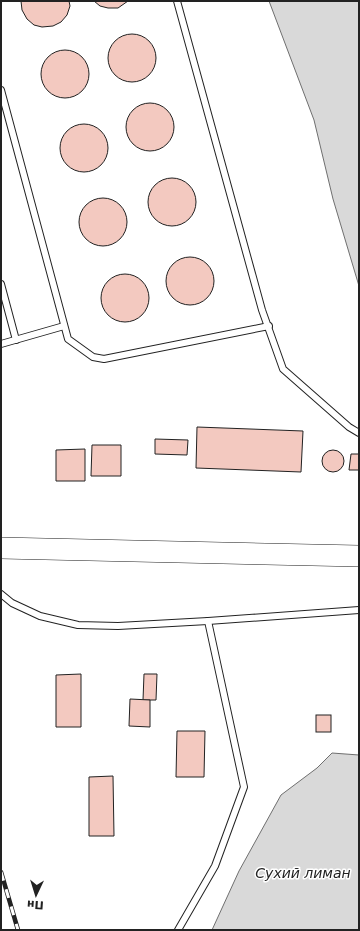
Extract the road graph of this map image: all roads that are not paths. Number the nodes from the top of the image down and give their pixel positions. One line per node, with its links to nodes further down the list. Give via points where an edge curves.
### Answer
1 (177, 1): 5 (lane, via 262,310)
2 (1, 90): 4 (lane)
3 (1, 284): 6 (lane)
4 (64, 326): 5 (lane, via 68,339 93,357 104,359); 6 (lane)
5 (269, 326): 8 (lane, via 283,369)
6 (16, 340): 7 (lane)
7 (1, 344)
8 (359, 433)
9 (1, 548): 10 (main road)
10 (359, 556)
11 (1, 594): 13 (lane, via 12,603 40,616 78,625 118,626)
12 (359, 610): 13 (lane)
13 (208, 621): 14 (lane, via 244,786 215,866)
14 (178, 930)

